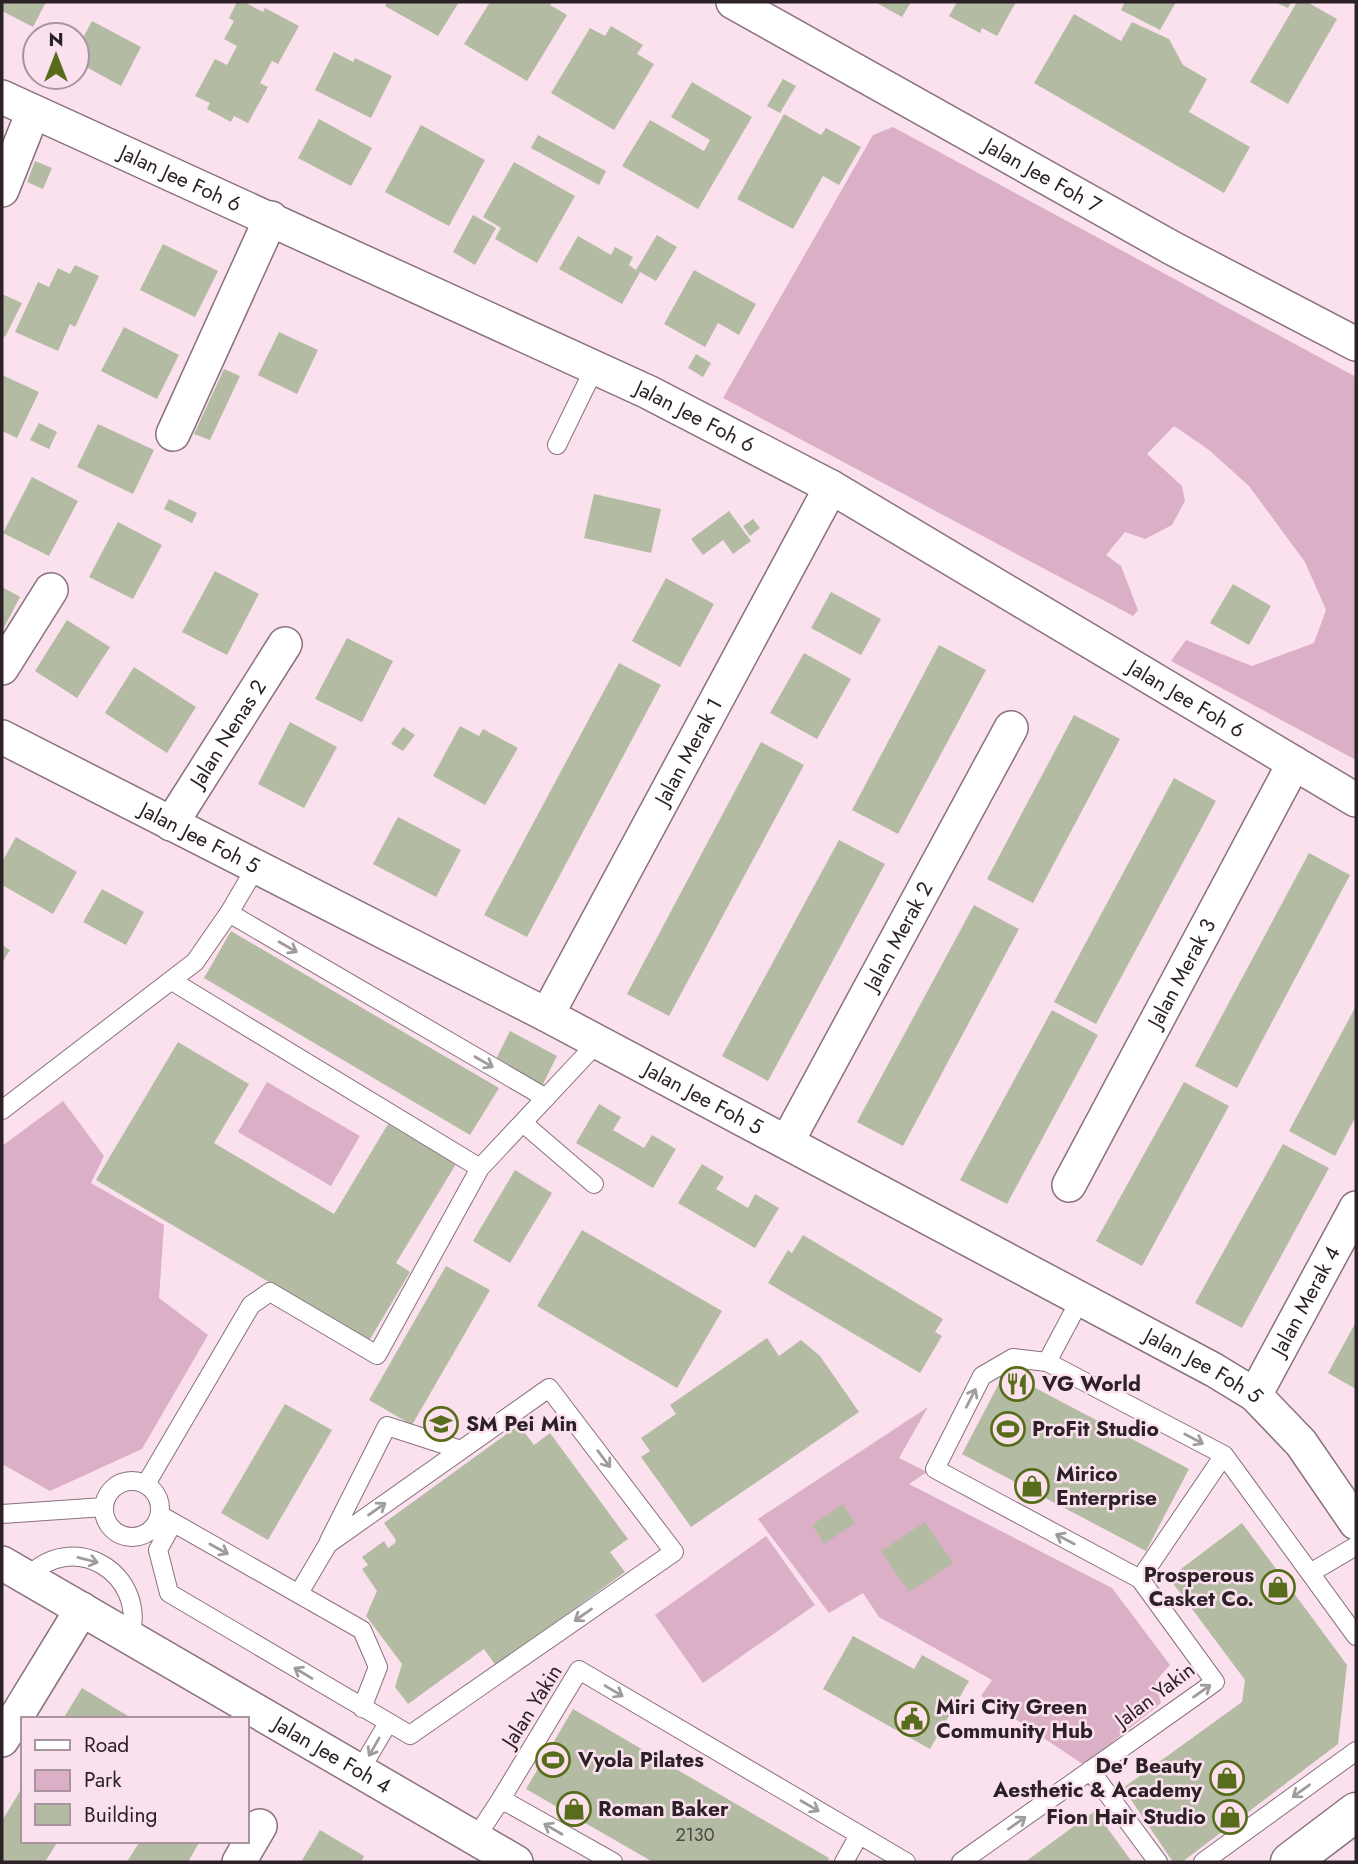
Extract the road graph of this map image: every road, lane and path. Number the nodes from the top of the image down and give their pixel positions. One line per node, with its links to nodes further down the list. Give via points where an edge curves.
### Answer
1 (744, 4): 6 (street, Jalan Jee Foh 7, via 1172,248)
2 (2, 97): 3 (street, Jalan Jee Foh 6)
3 (33, 112): 4 (street); 5 (street, Jalan Jee Foh 6)
4 (2, 190)
5 (271, 218): 7 (street, Jalan Jee Foh 6); 8 (street)
6 (1356, 344)
7 (595, 367): 9 (lane); 10 (street, Jalan Jee Foh 6)
8 (173, 435)
9 (557, 445)
10 (831, 487): 16 (street, Jalan Jee Foh 6); 22 (street, Jalan Merak 1)
11 (51, 590): 13 (street)
12 (285, 644): 18 (street, Jalan Nenas 2)
13 (2, 668)
14 (1011, 728): 27 (street, Jalan Merak 2)
15 (2, 737): 18 (street, Jalan Jee Foh 5)
16 (1294, 763): 17 (street, Jalan Jee Foh 6); 30 (street, Jalan Merak 3)
17 (1356, 800)
18 (171, 824): 19 (street, Jalan Jee Foh 5)
19 (256, 867): 20 (lane); 22 (street, Jalan Jee Foh 5)
20 (229, 913): 21 (lane, via 195,962); 24 (lane, one-way to 24)
21 (172, 981): 25 (lane); 28 (lane)
22 (547, 1015): 23 (street, Jalan Jee Foh 5)
23 (598, 1042): 24 (lane); 27 (street, Jalan Jee Foh 5)
24 (546, 1098): 26 (lane)
25 (2, 1110)
26 (523, 1123): 28 (lane); 29 (lane)
27 (787, 1142): 32 (street, Jalan Jee Foh 5)
28 (480, 1168): 37 (lane, via 377,1355 270,1292 251,1305)
29 (594, 1184)
30 (1069, 1185)
31 (1356, 1208): 34 (street, Jalan Merak 4)
32 (1081, 1298): 33 (lane); 34 (street, Jalan Jee Foh 5)
33 (1047, 1362): 36 (lane, Jalan Yakin, one-way to 36); 48 (lane, Jalan Yakin, one-way to 33, via 935,1469 982,1376 1013,1358)
34 (1255, 1395): 41 (street, Jalan Jee Foh 5, via 1301,1443)
35 (461, 1450): 43 (lane, one-way to 35); 43 (lane, via 387,1426); 54 (lane, one-way to 54, via 549,1388 674,1552 410,1735)
36 (1224, 1455): 47 (lane, Jalan Yakin); 48 (lane)
37 (146, 1484): 38 (lane, via 119,1484); 40 (lane, via 159,1498)
38 (104, 1507): 39 (lane); 42 (lane, via 104,1516 115,1532)
39 (2, 1514)
40 (167, 1519): 42 (lane); 45 (lane); 49 (lane, one-way to 49)
41 (1356, 1523)
42 (142, 1536): 45 (lane)
43 (328, 1544): 49 (lane)
44 (1356, 1546): 47 (lane)
45 (158, 1550): 53 (lane, one-way to 45, via 169,1593)
46 (14, 1571): 50 (street, Jalan Jee Foh 4); 52 (lane, one-way to 52, via 73,1556 111,1570 125,1585 133,1604)
47 (1311, 1573): 51 (lane, Jalan Yakin)
48 (1140, 1579): 57 (lane, Jalan Yakin, one-way to 48, via 1215,1682)
49 (299, 1593): 53 (lane, via 362,1630 378,1667)
50 (82, 1609): 52 (street, Jalan Jee Foh 4); 55 (street)
51 (1356, 1636)
52 (130, 1637): 58 (street, Jalan Jee Foh 4)
53 (362, 1708): 54 (lane)
54 (388, 1723): 58 (lane, one-way to 58)
55 (2, 1740)
56 (1356, 1751): 71 (lane, one-way to 71)
57 (1090, 1770): 69 (lane, Jalan Yakin, one-way to 57); 70 (lane)
58 (359, 1772): 63 (street, Jalan Jee Foh 4)
59 (501, 1799): 62 (lane, Jalan Yakin, one-way to 62, via 579,1670); 63 (lane); 66 (lane, one-way to 59)
60 (1356, 1812): 72 (main road)
61 (260, 1826): 64 (street)
62 (859, 1835): 67 (lane); 68 (lane, Jalan Yakin)
63 (475, 1839): 65 (street, Jalan Jee Foh 4)
64 (239, 1862)
65 (516, 1862)
66 (613, 1862)
67 (844, 1862)
68 (906, 1862)
69 (961, 1862)
70 (1158, 1862)
71 (1203, 1862)
72 (1290, 1862)

